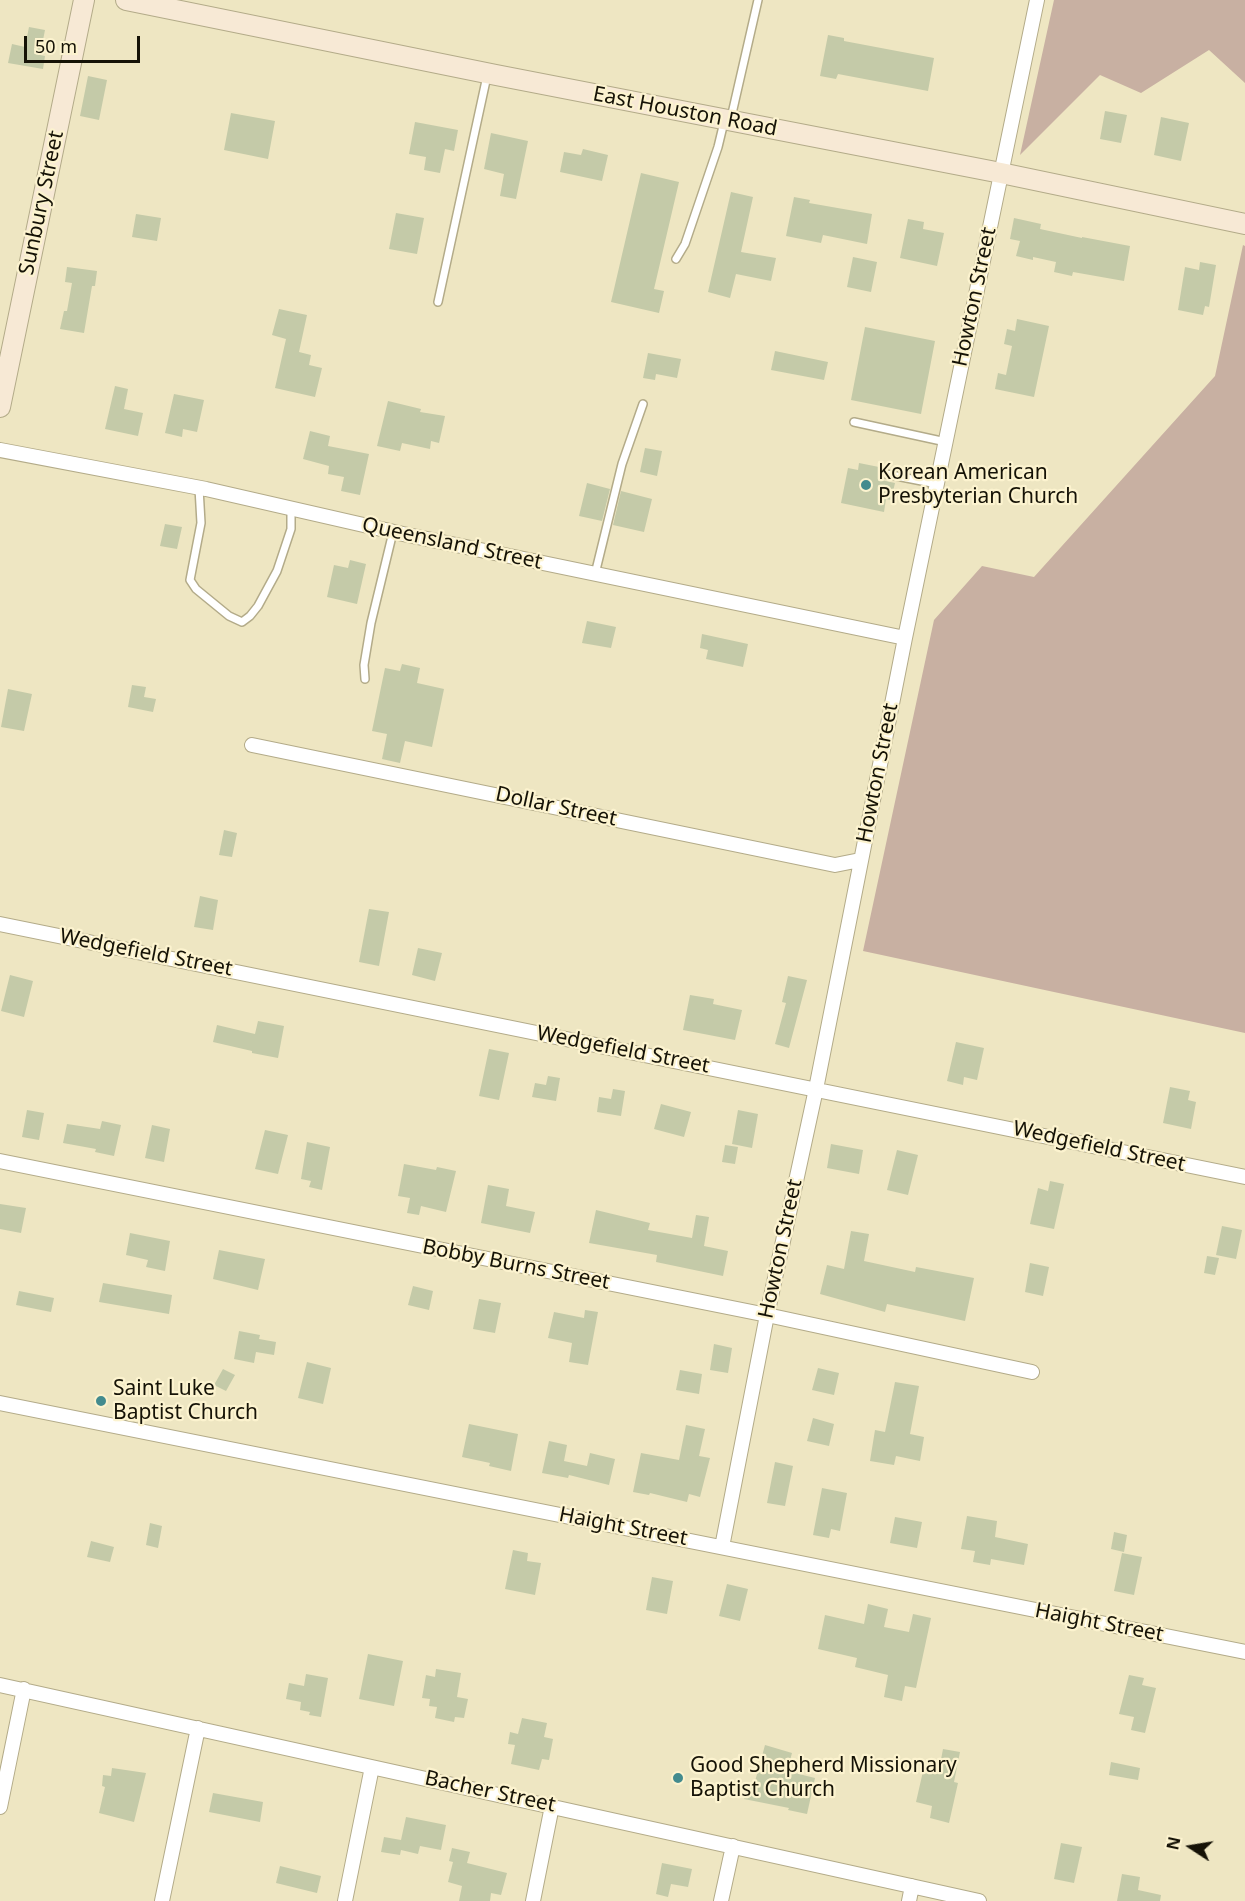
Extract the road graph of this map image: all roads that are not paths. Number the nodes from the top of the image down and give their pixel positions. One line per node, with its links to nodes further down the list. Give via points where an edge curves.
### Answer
1 (84, 0): 12 (street, Sunbury Street)
2 (758, 0): 6 (lane)
3 (1037, 0): 7 (street, Howton Street)
4 (139, 1): 5 (street, East Houston Road)
5 (487, 73): 6 (street, East Houston Road); 10 (lane)
6 (728, 120): 7 (street, East Houston Road); 9 (lane, via 685,244)
7 (1001, 173): 8 (street, East Houston Road); 14 (street, Howton Street)
8 (1245, 224)
9 (676, 259)
10 (438, 302)
11 (643, 404): 21 (lane, via 622,464)
12 (0, 407)
13 (855, 422): 14 (lane)
14 (946, 442): 17 (street, Howton Street)
15 (0, 450): 18 (street, Queensland Street)
16 (886, 474): 17 (lane)
17 (937, 484): 22 (street, Howton Street)
18 (199, 488): 19 (street, Queensland Street); 19 (lane, via 201,523 190,580 229,616 242,622 258,606 277,571 291,529)
19 (291, 509): 20 (street, Queensland Street)
20 (393, 532): 21 (street, Queensland Street); 23 (lane, via 371,623)
21 (595, 574): 22 (street, Queensland Street)
22 (905, 638): 25 (street, Howton Street)
23 (365, 678)
24 (252, 745): 25 (street, Dollar Street, via 835,865)
25 (860, 860): 27 (street, Howton Street)
26 (0, 924): 27 (street, Wedgefield Street)
27 (816, 1089): 29 (street, Wedgefield Street); 30 (street, Howton Street)
28 (0, 1161): 30 (street, Bobby Burns Street)
29 (1245, 1177)
30 (767, 1315): 31 (street, Bobby Burns Street); 33 (street, Howton Street)
31 (1032, 1372)
32 (0, 1403): 33 (street, Haight Street)
33 (722, 1547): 34 (street, Haight Street)
34 (1245, 1652)
35 (0, 1685): 36 (street, Bacher Street)
36 (24, 1689): 37 (street, Bacher Street); 40 (street)
37 (198, 1728): 38 (street, Bacher Street); 43 (street)
38 (372, 1767): 39 (street, Bacher Street); 44 (street)
39 (552, 1806): 41 (street, Bacher Street); 45 (street)
40 (0, 1807)
41 (733, 1846): 42 (street, Bacher Street); 46 (street)
42 (912, 1886): 47 (street); 48 (street, Bacher Street)
43 (162, 1901)
44 (345, 1901)
45 (533, 1901)
46 (722, 1901)
47 (909, 1901)
48 (979, 1901)

